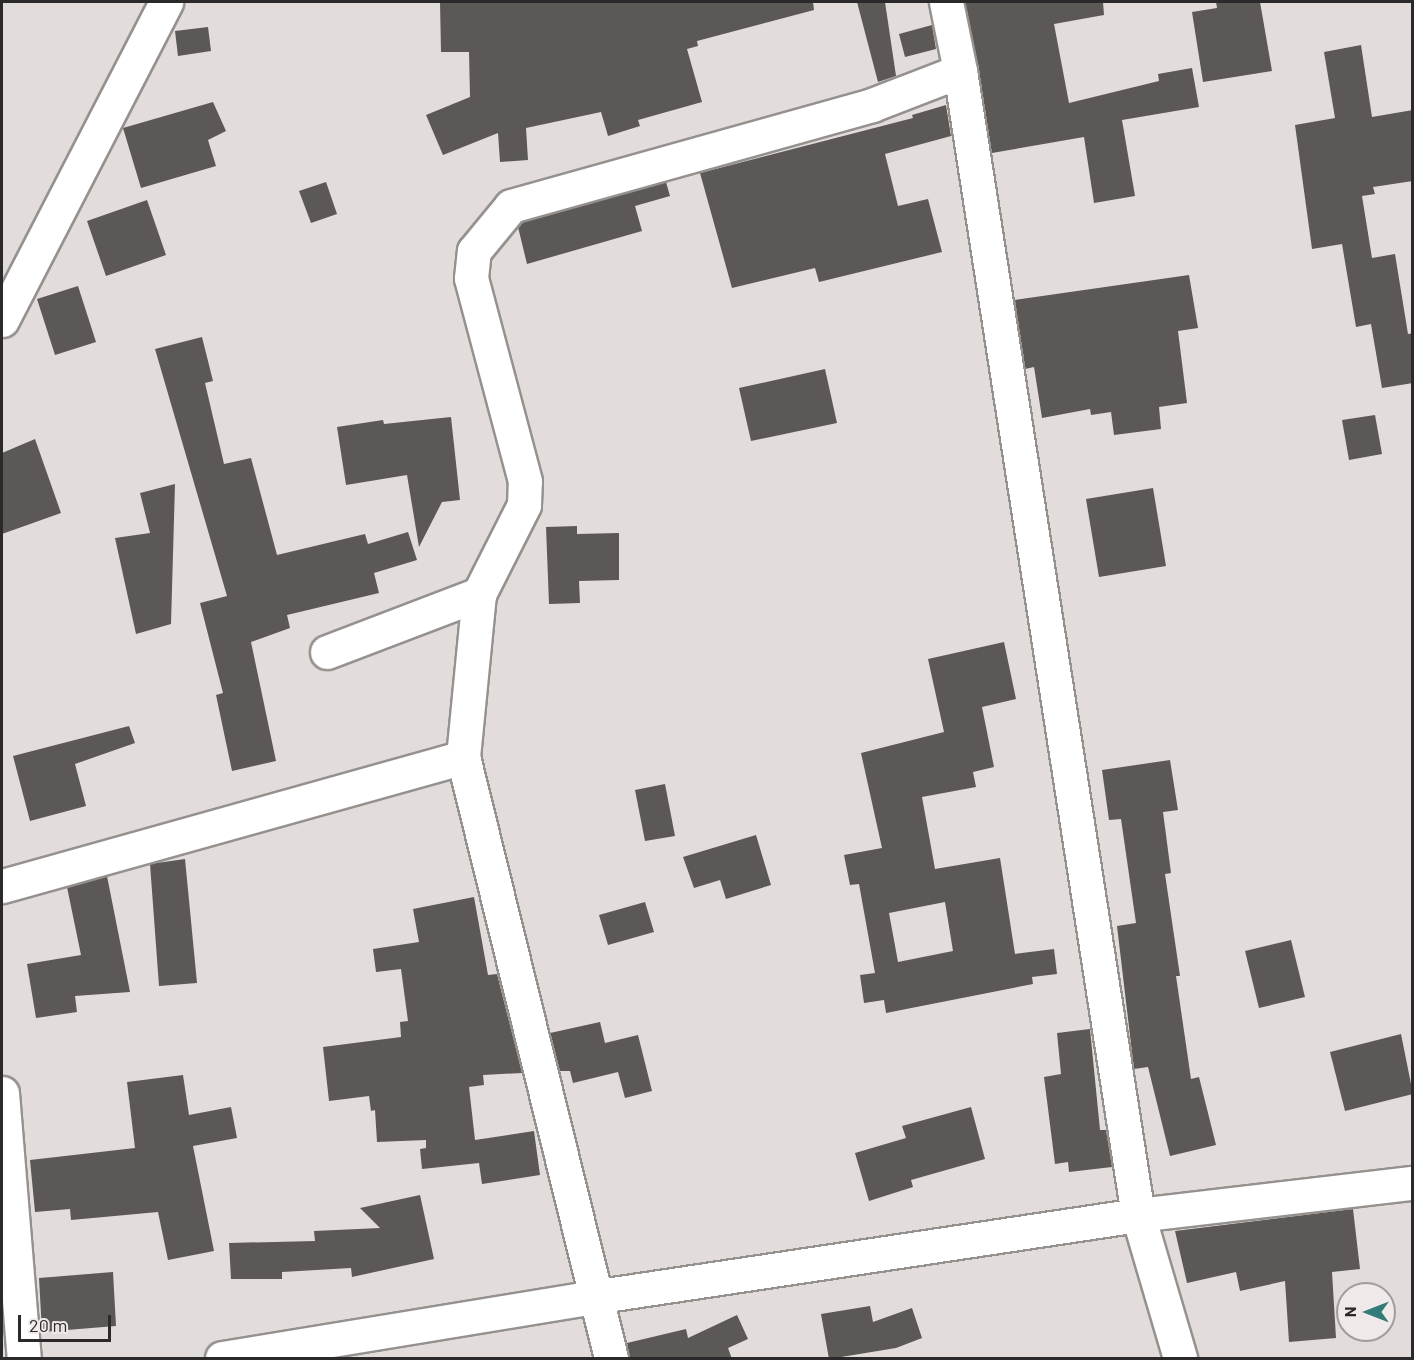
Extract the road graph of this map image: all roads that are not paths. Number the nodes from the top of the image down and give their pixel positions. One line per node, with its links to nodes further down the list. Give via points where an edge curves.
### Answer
1 (166, 2): 4 (street)
2 (946, 2): 3 (street)
3 (960, 71): 5 (street, via 872,105 511,206 485,234 474,251 471,278 525,481 524,504); 11 (street)
4 (2, 320)
5 (479, 594): 6 (street); 7 (street)
6 (327, 652)
7 (463, 757): 8 (street); 12 (street)
8 (2, 886)
9 (2, 1094): 13 (street)
10 (1413, 1183): 11 (street)
11 (1138, 1215): 12 (street); 16 (street)
12 (593, 1297): 14 (street); 15 (street)
13 (24, 1359)
14 (222, 1359)
15 (611, 1359)
16 (1180, 1359)

